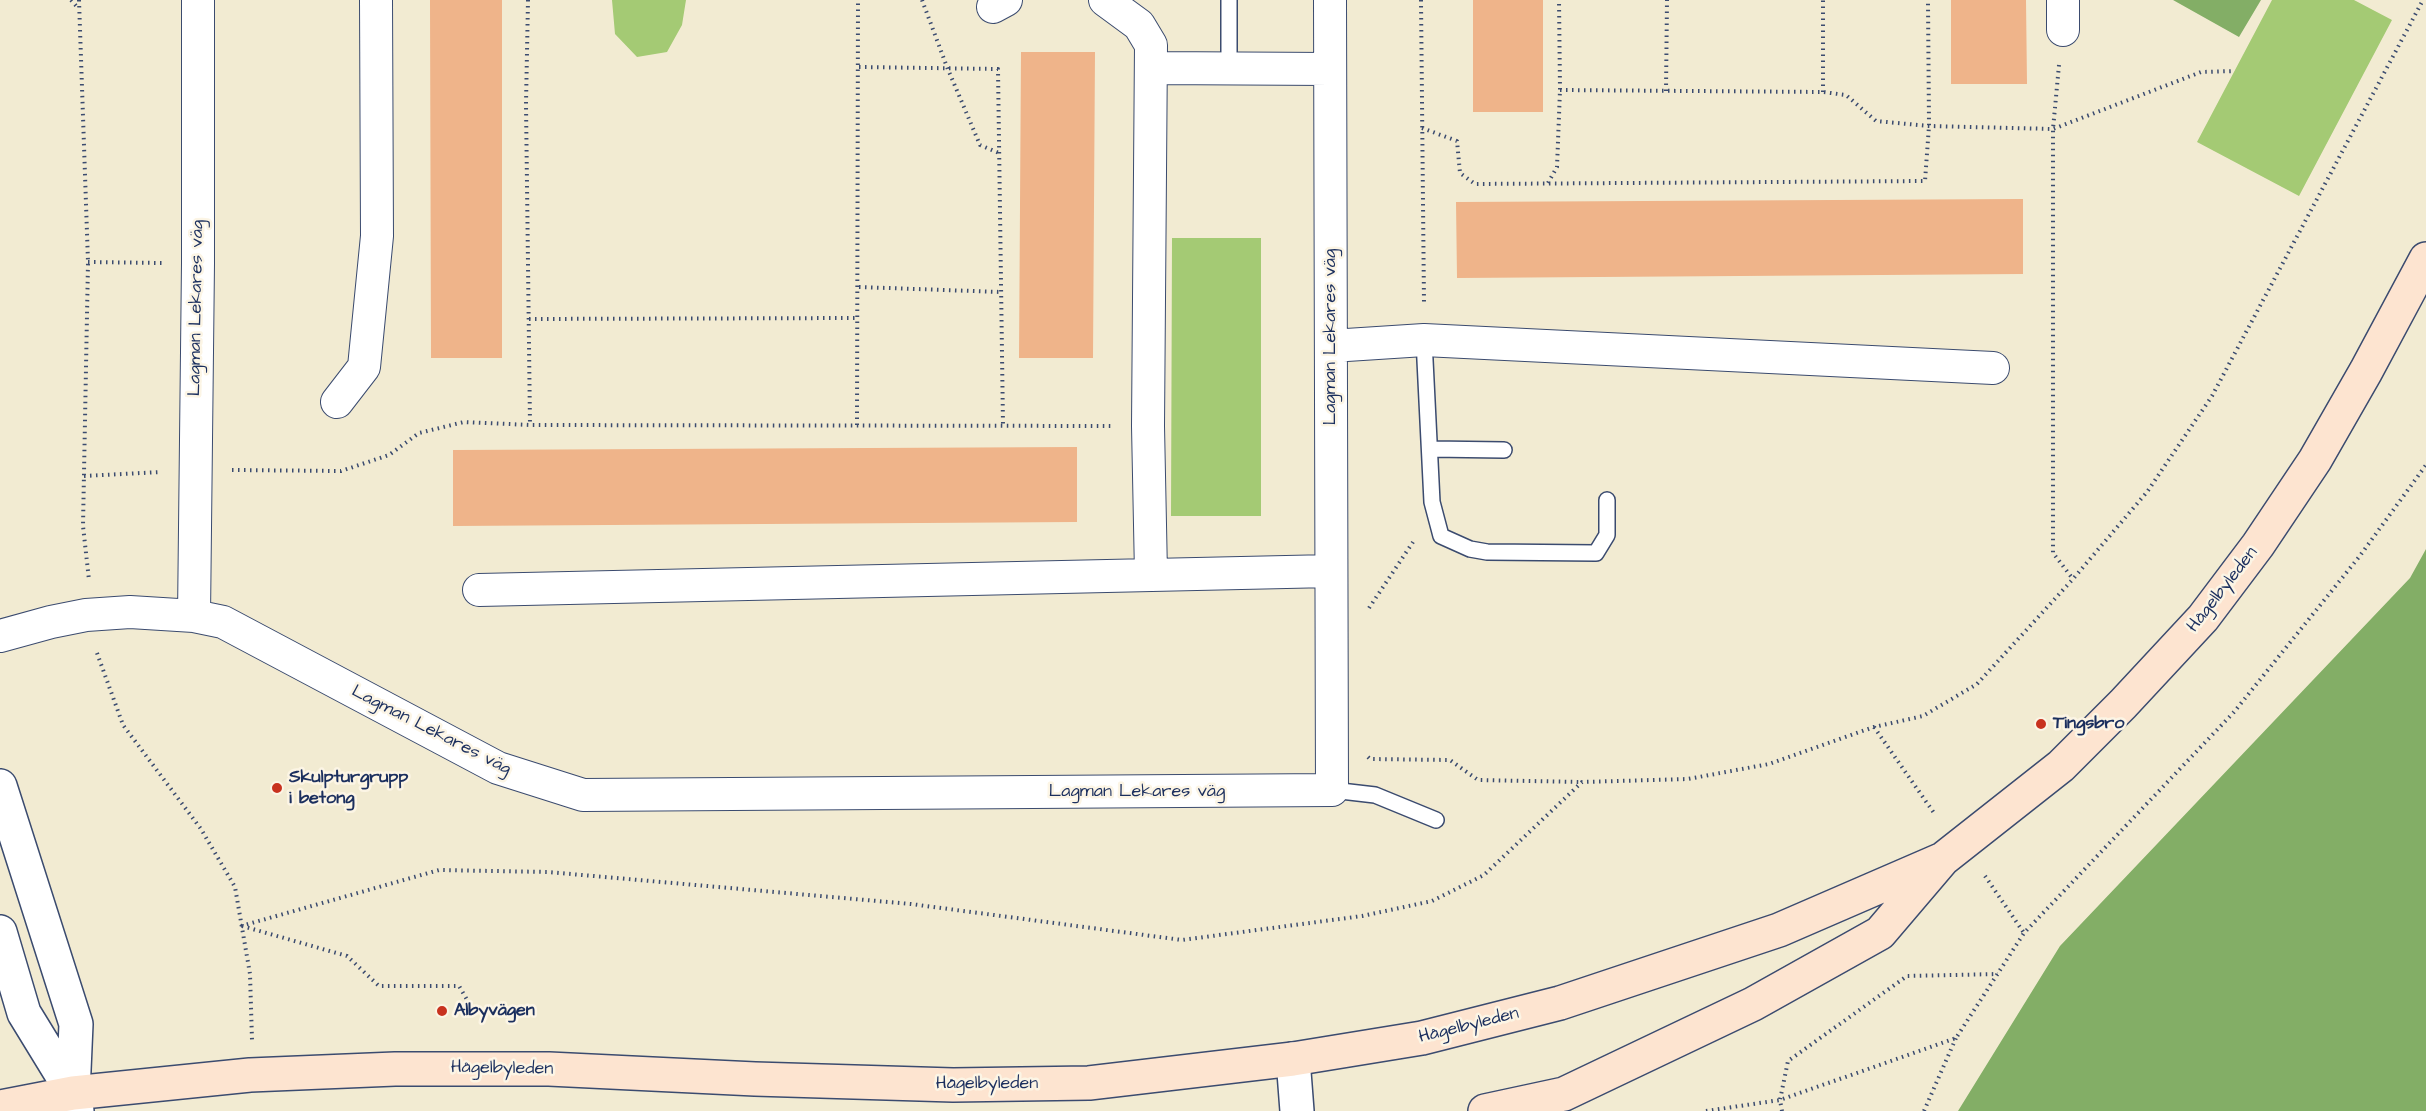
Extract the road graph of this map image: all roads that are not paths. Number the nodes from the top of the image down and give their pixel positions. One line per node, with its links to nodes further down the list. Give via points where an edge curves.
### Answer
1 (198, 0): 20 (street, Lagman Lekares väg)
2 (376, 0): 13 (street, via 377,236 364,367)
3 (1105, 0): 6 (street, via 1138,25 1151,45)
4 (1229, 0): 7 (lane)
5 (1330, 0): 8 (street, Lagman Lekares väg)
6 (1151, 68): 7 (street); 18 (street)
7 (1229, 69): 8 (street)
8 (1330, 69): 11 (street, Lagman Lekares väg)
9 (2426, 259): 25 (main road, Hågelbyleden, via 2315,460 2203,618 2061,766)
10 (1424, 340): 11 (street); 12 (street); 14 (lane)
11 (1331, 346): 17 (street, Lagman Lekares väg)
12 (1993, 368)
13 (337, 402)
14 (1431, 449): 15 (lane); 16 (lane, via 1432,502 1441,536 1470,549 1596,553 1606,535)
15 (1504, 450)
16 (1606, 500)
17 (1331, 571): 18 (street); 23 (street, Lagman Lekares väg)
18 (1151, 574): 19 (street)
19 (479, 590)
20 (194, 616): 21 (street, Lagman Lekares väg, via 130,612 86,615); 23 (street, Lagman Lekares väg, via 223,622 498,768 583,795)
21 (0, 636)
22 (0, 786): 28 (street, via 76,1024)
23 (1332, 790): 24 (lane, via 1375,795)
24 (1436, 820)
25 (1943, 859): 27 (main road, Hågelbyleden, via 1779,930 1560,1003 1422,1038); 31 (main road, Hågelbyleden, via 1880,933 1753,1004 1564,1094)
26 (0, 932): 28 (street, via 24,1013)
27 (1293, 1059): 28 (main road, Hågelbyleden, via 1089,1083 953,1085 549,1069 395,1069 250,1075); 30 (street)
28 (75, 1102): 29 (main road, Hågelbyleden)
29 (0, 1107)
30 (1297, 1111)
31 (1485, 1111)

